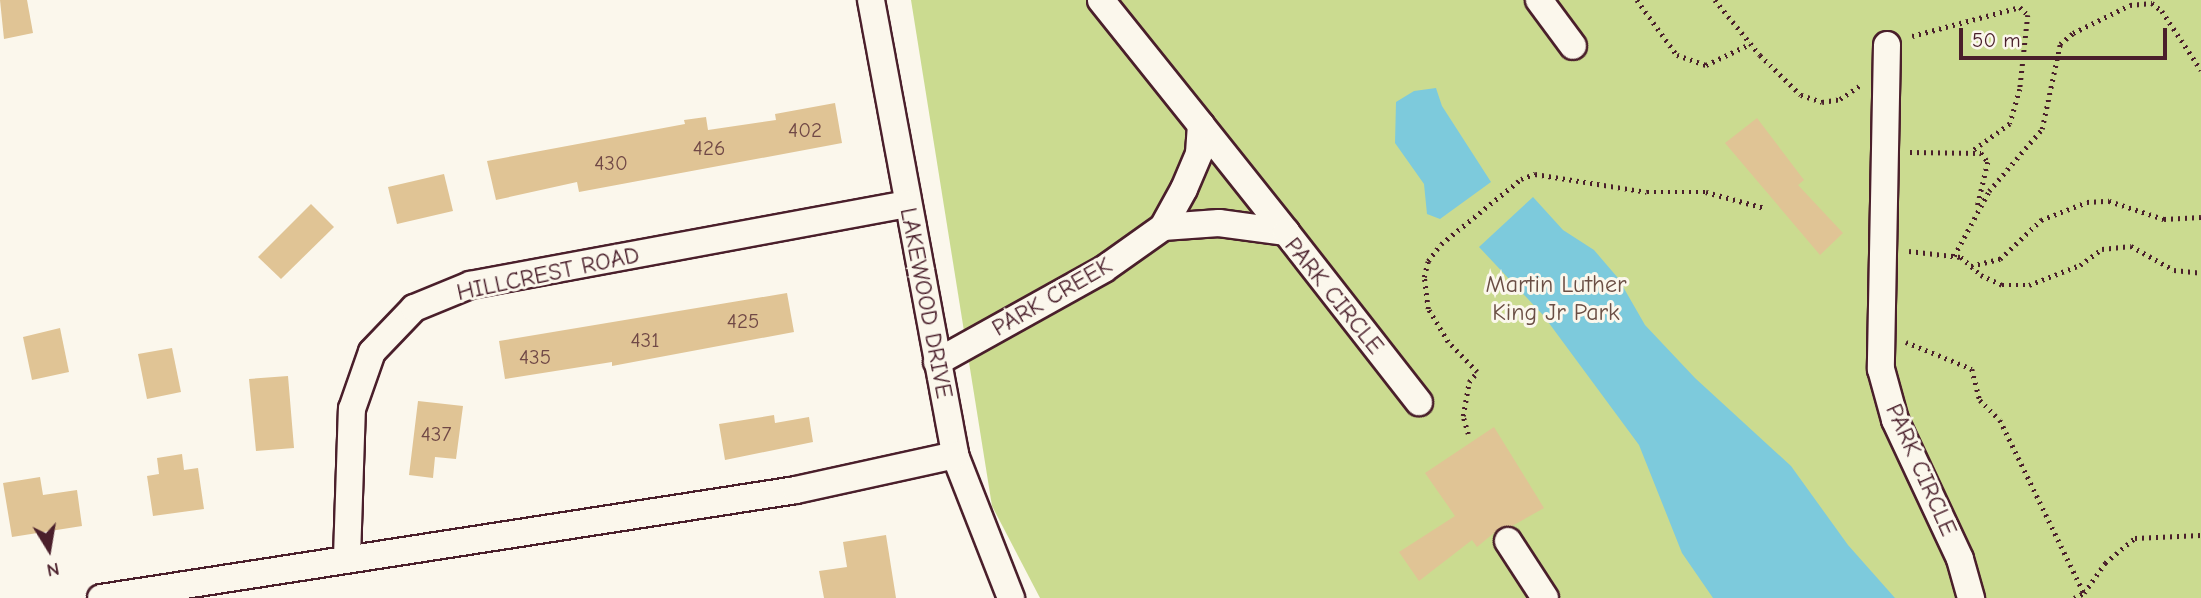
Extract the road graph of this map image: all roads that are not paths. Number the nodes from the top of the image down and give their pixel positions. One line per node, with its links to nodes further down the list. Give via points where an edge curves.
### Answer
1 (872, 0): 7 (street, LAKEWOOD DRIVE)
2 (1101, 0): 6 (street)
3 (1539, 0): 5 (street)
4 (1887, 45): 18 (street, PARK CIRCLE, via 1881,369 1895,420 1960,559)
5 (1573, 46)
6 (1201, 125): 8 (street, via 1199,153); 9 (street)
7 (907, 204): 10 (street, LAKEWOOD DRIVE); 14 (street, HILLCREST ROAD, via 470,285 414,308 372,352 352,410)
8 (1163, 227): 9 (street, PARK CIRCLE, via 1219,223); 10 (street, PARK CREEK, via 1104,269)
9 (1286, 232): 11 (street, PARK CIRCLE)
10 (937, 362): 12 (street, LAKEWOOD DRIVE)
11 (1419, 402)
12 (955, 455): 14 (street, via 796,490); 16 (street, LAKEWOOD DRIVE)
13 (1508, 541): 17 (street)
14 (347, 557): 15 (street)
15 (101, 598)
16 (1011, 598)
17 (1545, 598)
18 (1971, 598)

